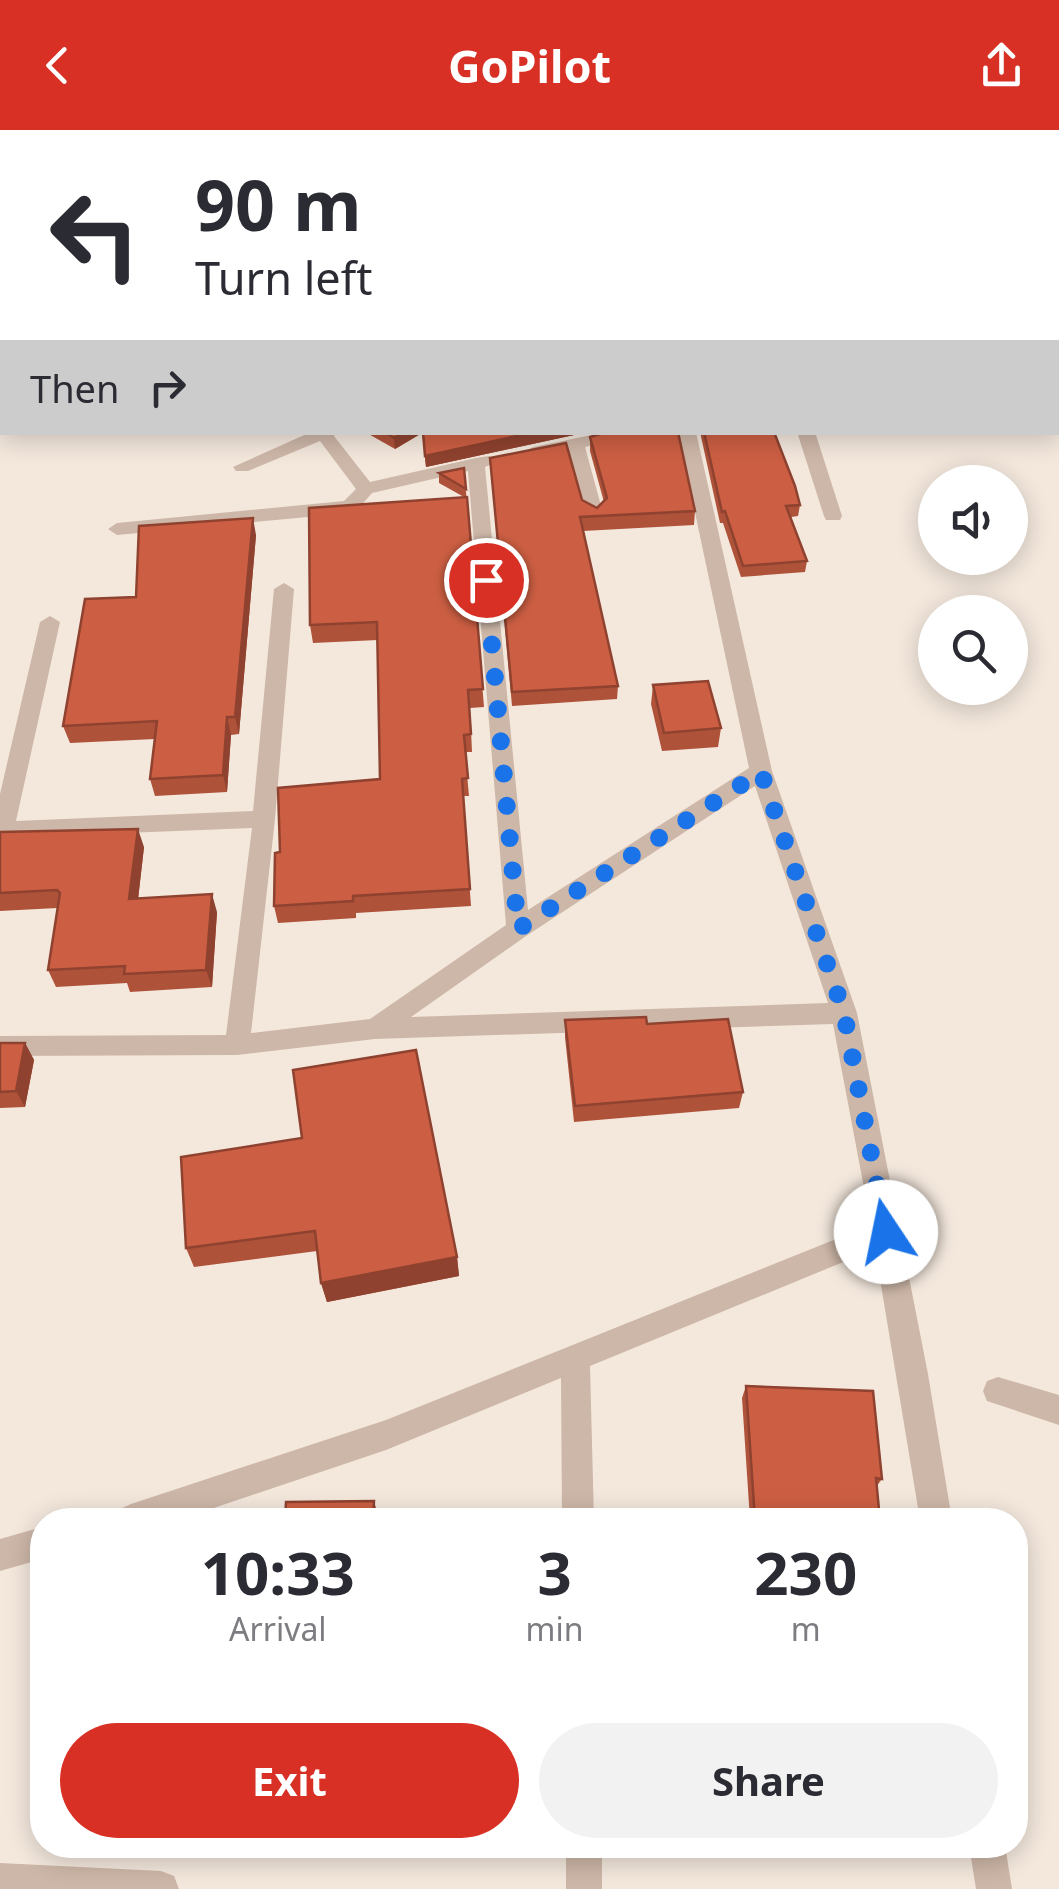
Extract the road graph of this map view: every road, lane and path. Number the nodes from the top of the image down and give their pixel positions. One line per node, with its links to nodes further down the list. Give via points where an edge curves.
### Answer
1 (320, 435): 8 (street)
2 (326, 435): 9 (street)
3 (688, 435): 15 (street)
4 (807, 435): 11 (street)
5 (598, 436): 6 (street)
6 (575, 444): 7 (street); 10 (street)
7 (476, 464): 9 (street); 18 (street)
8 (242, 466)
9 (366, 488): 12 (street, via 340,508)
10 (594, 512)
11 (833, 516)
12 (117, 528)
13 (284, 589): 16 (street)
14 (50, 622): 17 (street)
15 (761, 772): 18 (street); 19 (street)
16 (264, 819): 17 (street); 22 (street)
17 (2, 830)
18 (518, 929): 20 (street)
19 (844, 1013): 20 (street); 23 (street)
20 (375, 1029): 22 (street)
21 (0, 1046): 22 (street)
22 (237, 1046)
23 (886, 1232): 24 (street); 29 (street)
24 (575, 1358): 27 (street, via 386,1435); 28 (street)
25 (998, 1392): 26 (street)
26 (1059, 1410)
27 (167, 1508)
28 (578, 1508)
29 (934, 1508)
30 (30, 1546): 31 (street)
31 (0, 1554)
32 (584, 1858): 36 (street)
33 (989, 1858): 37 (street)
34 (0, 1881): 35 (street)
35 (161, 1889)
36 (584, 1889)
37 (994, 1889)

